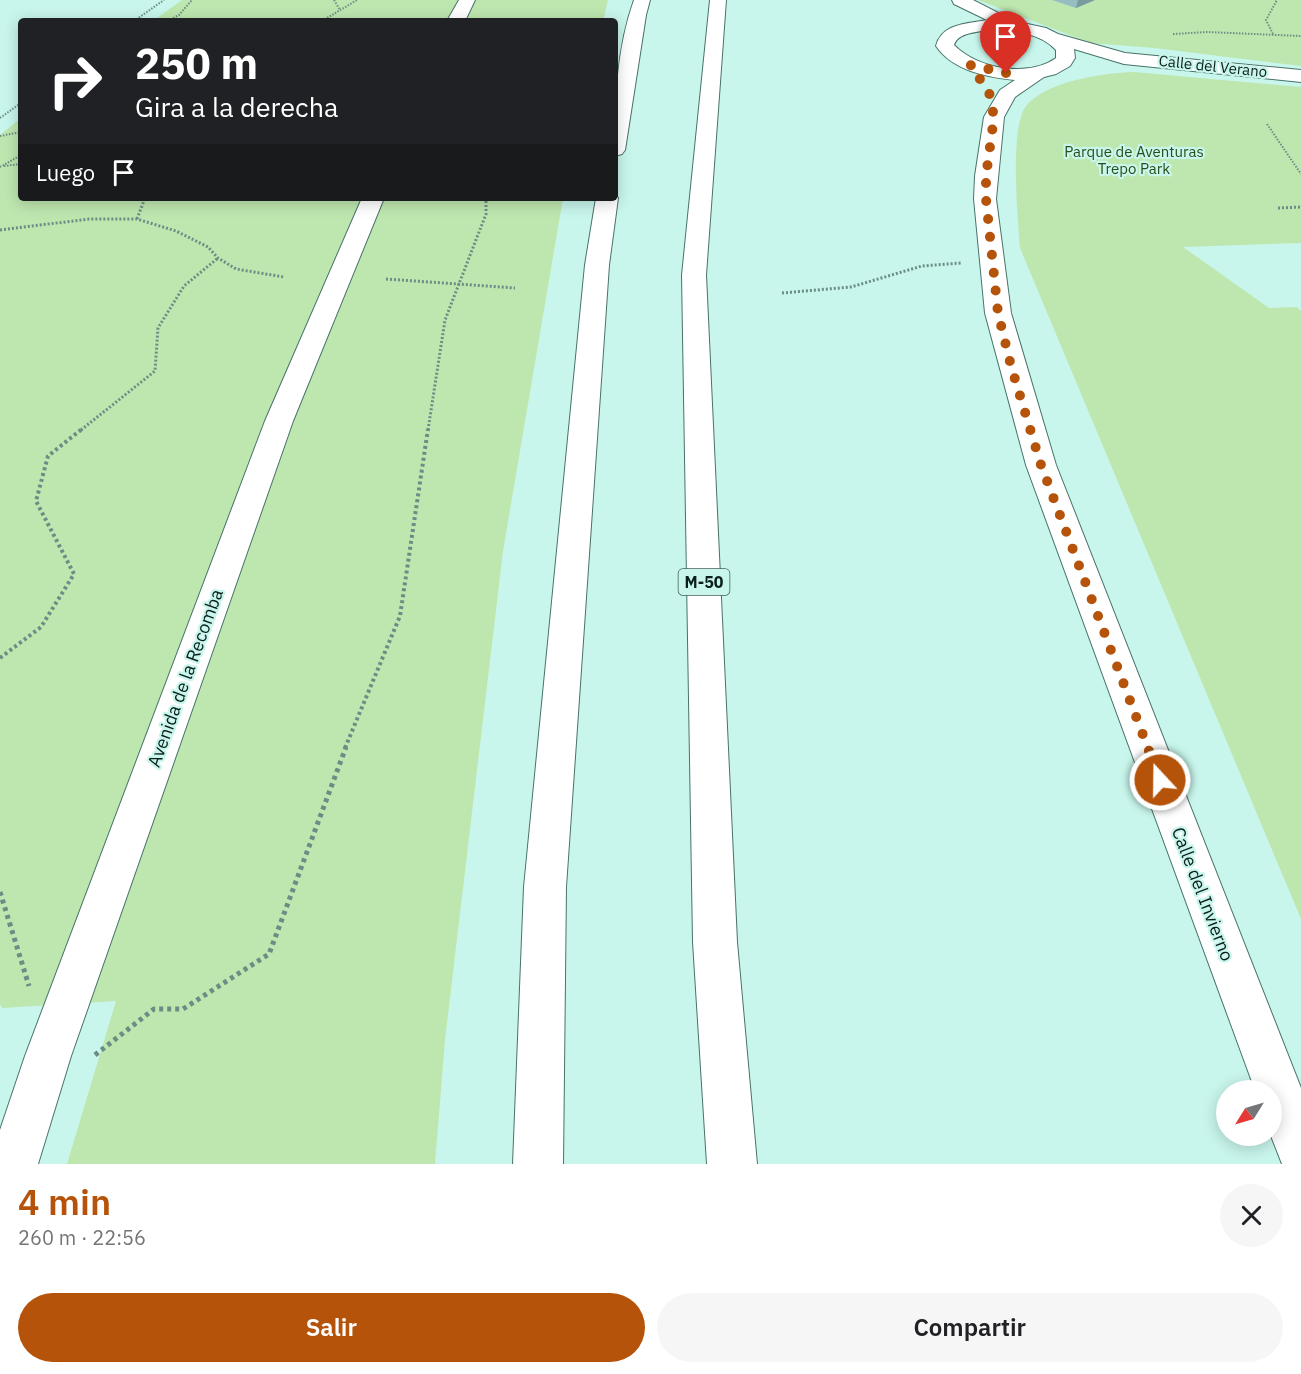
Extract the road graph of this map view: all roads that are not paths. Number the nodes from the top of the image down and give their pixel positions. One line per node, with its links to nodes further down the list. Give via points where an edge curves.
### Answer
1 (467, 0): 5 (main road)
2 (642, 0): 14 (main road)
3 (718, 0): 20 (main road, M-50, via 694,275 715,942)
4 (960, 0): 6 (main road)
5 (458, 18)
6 (1011, 26): 7 (main road); 10 (main road, via 971,27 947,38 945,46 951,55)
7 (1047, 36): 8 (main road); 9 (main road, via 1066,51)
8 (1124, 58): 9 (main road); 12 (main road, Calle del Verano)
9 (1061, 64): 11 (main road)
10 (970, 65): 11 (main road, via 1006,73); 13 (main road)
11 (1039, 72): 13 (main road, Calle del Invierno, via 1007,94)
12 (1301, 76)
13 (989, 99): 17 (main road, Calle del Invierno, via 986,176 991,265 998,313 1034,443)
14 (618, 132)
15 (371, 201): 18 (main road, Avenida de la Recomba, via 279,421 48,1056)
16 (607, 201): 19 (main road, via 597,265 545,887)
17 (1301, 1150)
18 (13, 1164)
19 (538, 1164)
20 (732, 1164)

